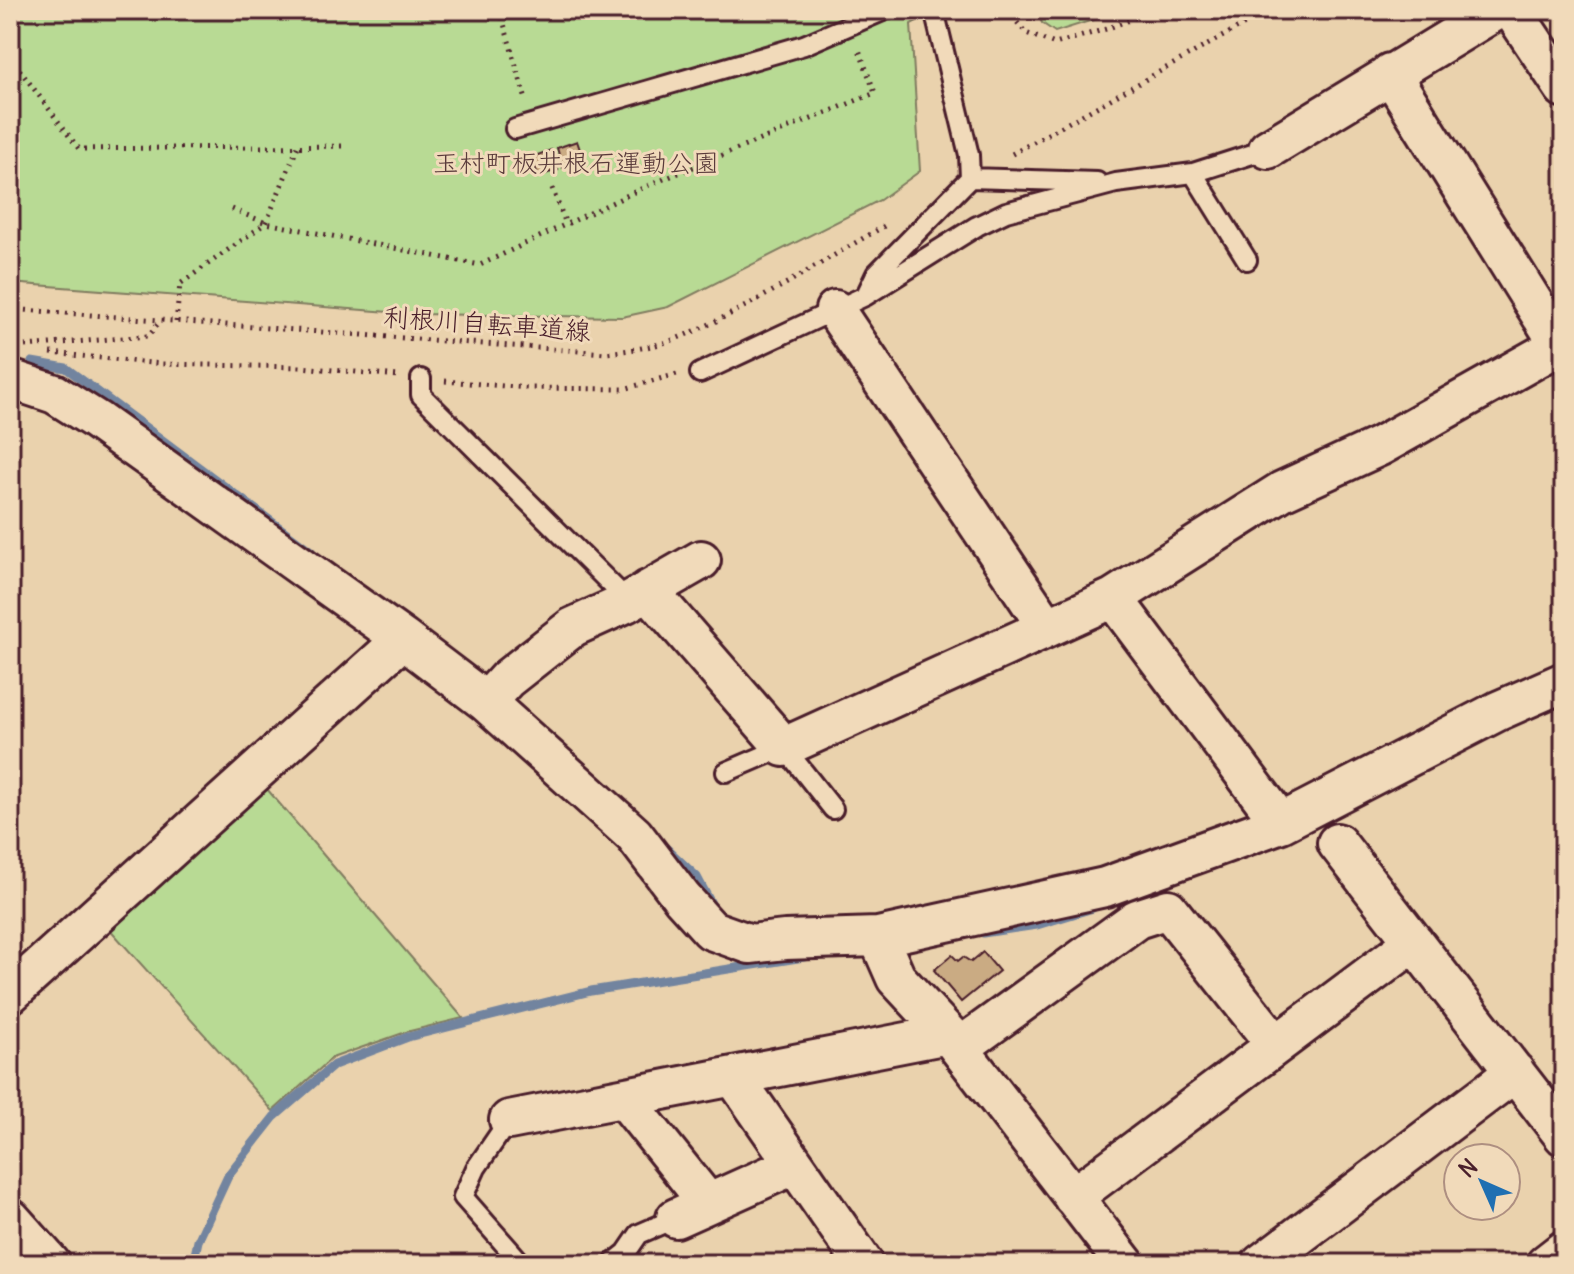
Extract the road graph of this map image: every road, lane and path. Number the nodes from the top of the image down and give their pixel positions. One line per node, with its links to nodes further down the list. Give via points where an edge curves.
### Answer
1 (500, 10): 13 (path)
2 (885, 10): 13 (lane, via 804,45)
3 (934, 10): 19 (lane)
4 (1007, 10): 5 (path, via 1026,33 1055,44)
5 (1155, 10)
6 (1270, 10): 17 (path)
7 (1497, 10): 12 (street)
8 (1512, 10): 11 (street)
9 (10, 57): 14 (path, via 79,149)
10 (864, 65): 25 (path, via 875,93)
11 (1559, 72)
12 (1390, 73): 16 (street); 32 (street)
13 (524, 126)
14 (298, 146): 15 (path); 24 (path)
15 (346, 146)
16 (1268, 149): 18 (lane)
17 (1012, 155)
18 (1193, 173): 20 (lane); 26 (lane)
19 (970, 178): 20 (lane); 27 (lane)
20 (1116, 183): 27 (lane, via 1006,212)
21 (552, 188): 25 (path)
22 (232, 209): 24 (path)
23 (899, 218): 30 (path, 利根川自転車道線, via 729,314 642,349 606,353)
24 (266, 223): 25 (path, via 480,265); 30 (path, via 180,284)
25 (566, 224)
26 (1247, 260)
27 (850, 303): 33 (lane); 39 (street)
28 (10, 309): 29 (path, 利根川自転車道線)
29 (161, 321): 30 (path, 利根川自転車道線); 31 (path, via 148,336)
30 (176, 322)
31 (10, 347): 35 (path, via 161,364 300,367)
32 (1562, 349): 38 (street, via 1380,446 1282,491)
33 (700, 373): 35 (path, via 624,389)
34 (10, 379): 40 (street, via 55,394 96,420)
35 (421, 379): 37 (lane, via 421,395 617,590)
36 (701, 560): 37 (street)
37 (637, 597): 42 (street, via 573,627); 43 (street)
38 (1113, 598): 39 (street); 46 (street)
39 (1047, 627): 43 (street)
40 (403, 639): 42 (street); 50 (street)
41 (1564, 682): 46 (street)
42 (486, 702): 48 (street, via 634,835 711,930 750,944)
43 (784, 747): 44 (lane); 45 (lane)
44 (726, 772)
45 (833, 809)
46 (1281, 823): 48 (street, via 1105,887)
47 (1337, 843): 49 (street)
48 (878, 937): 51 (street, via 896,978)
49 (1414, 942): 52 (street); 53 (street)
50 (10, 994)
51 (954, 1041): 52 (street, via 1137,919 1168,909); 54 (street); 59 (street)
52 (1276, 1045): 59 (street)
53 (1515, 1072): 57 (street); 68 (street)
54 (734, 1077): 55 (street); 58 (street)
55 (624, 1098): 56 (street); 60 (street)
56 (509, 1120): 65 (lane, via 463,1197)
57 (1564, 1136)
58 (794, 1165): 60 (street); 67 (street)
59 (1073, 1197): 63 (street)
60 (692, 1211): 66 (lane, via 639,1234)
61 (10, 1218): 64 (street)
62 (1564, 1250): 69 (street)
63 (1111, 1259)
64 (51, 1264)
65 (522, 1264)
66 (612, 1264)
67 (864, 1264)
68 (1261, 1264)
69 (1546, 1264)

